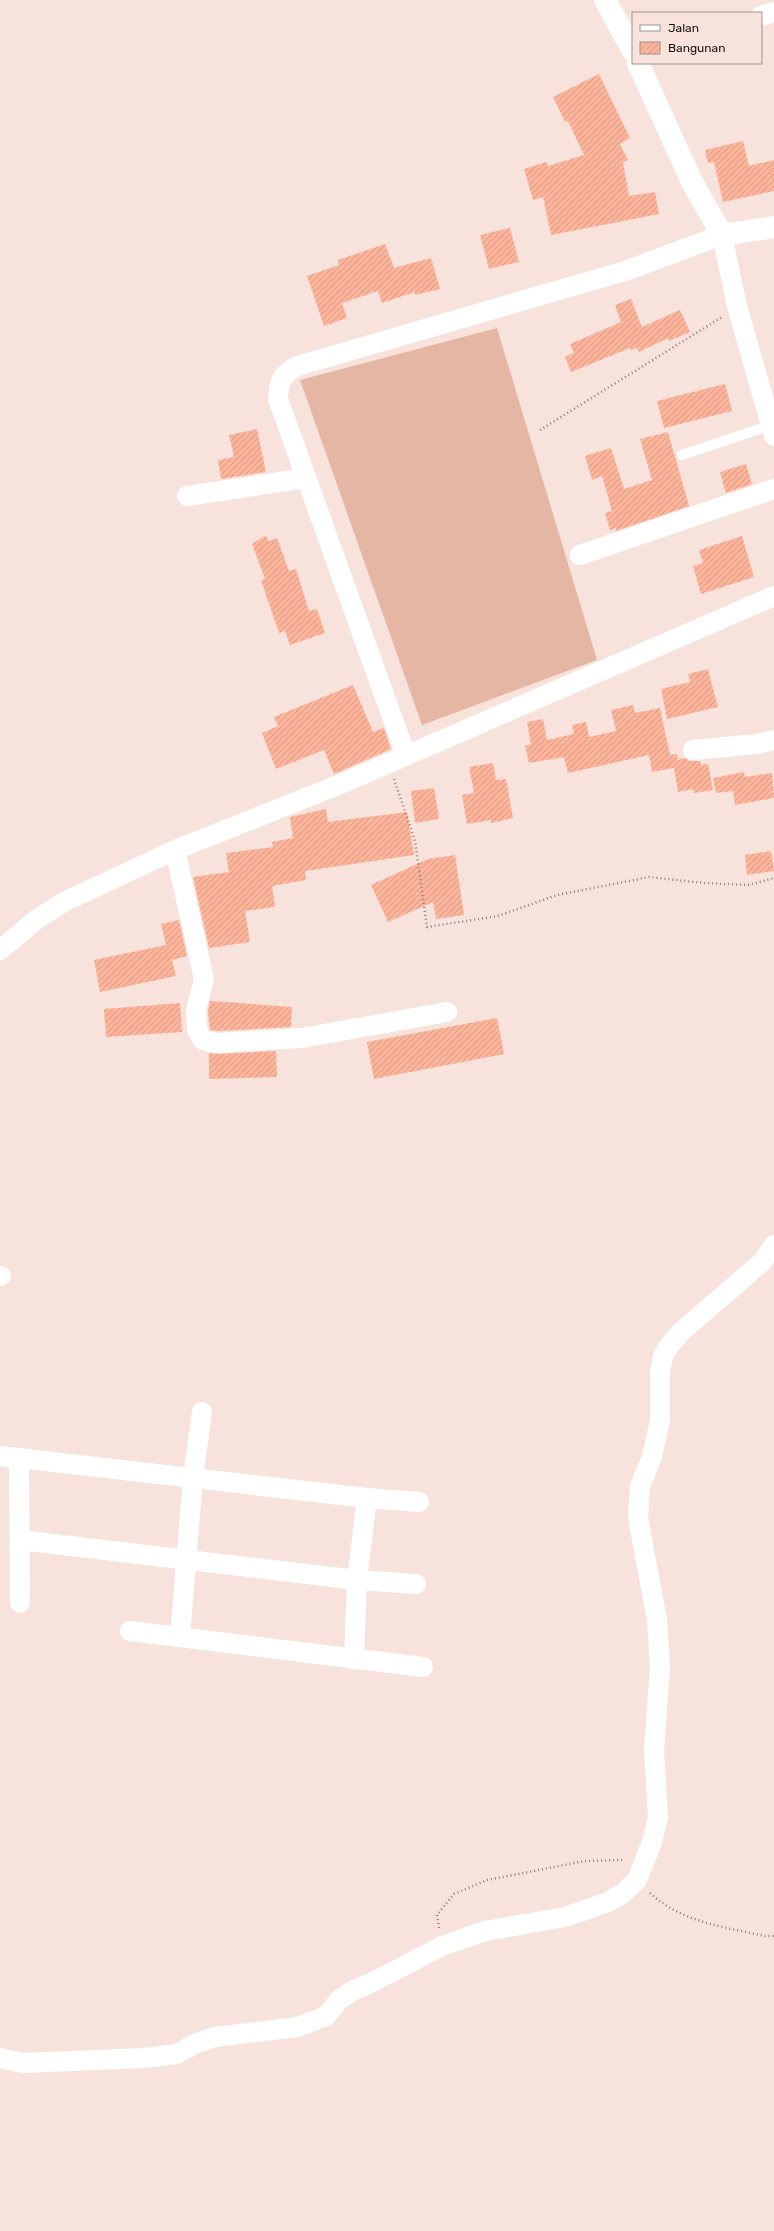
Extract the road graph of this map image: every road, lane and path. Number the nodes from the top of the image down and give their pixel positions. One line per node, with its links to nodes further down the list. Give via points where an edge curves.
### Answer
1 (605, 0): 4 (street)
2 (774, 12): 3 (street)
3 (762, 16)
4 (632, 49)
5 (639, 64): 7 (street, via 692,182)
6 (774, 227): 7 (street)
7 (722, 235): 8 (street); 12 (street, via 625,271 297,366 284,374 279,385 278,399)
8 (737, 306): 9 (path, via 700,332); 10 (street)
9 (540, 430)
10 (772, 431): 11 (lane)
11 (682, 455)
12 (306, 478): 14 (street); 19 (street)
13 (774, 489): 15 (street)
14 (187, 496)
15 (580, 555)
16 (774, 596): 19 (street)
17 (774, 740): 18 (street)
18 (693, 750)
19 (398, 760): 20 (street); 21 (path, via 415,841 427,927 498,916 557,895 649,877 749,885)
20 (175, 850): 22 (street, via 64,902 37,919); 23 (street, via 204,979 196,1010 197,1030 203,1040 216,1043 302,1038)
21 (774, 878)
22 (0, 950)
23 (447, 1012)
24 (774, 1245): 40 (street, via 762,1262 681,1332 666,1351 660,1371 660,1420 652,1457 640,1486 638,1518 658,1620 660,1666 654,1750 658,1817)
25 (202, 1412): 28 (street)
26 (0, 1456): 27 (street)
27 (20, 1458): 28 (street); 31 (street)
28 (193, 1478): 29 (street); 32 (street)
29 (367, 1498): 30 (street); 33 (street)
30 (419, 1502)
31 (20, 1540): 32 (street); 35 (street)
32 (186, 1560): 33 (street); 37 (street)
33 (357, 1580): 34 (street); 38 (street)
34 (416, 1584)
35 (20, 1603)
36 (130, 1631): 37 (street)
37 (180, 1636): 38 (street)
38 (354, 1660): 39 (street)
39 (423, 1667)
40 (645, 1860): 41 (street); 43 (path, via 585,1861 487,1880 454,1894 437,1915)
41 (637, 1880): 42 (path, via 662,1904 681,1914 705,1923); 43 (street, via 622,1894 608,1902 565,1917 485,1931)
42 (774, 1936)
43 (442, 1946): 44 (street, via 352,1991 339,2000 326,2016 298,2027 214,2037 176,2054 145,2058 23,2063)
44 (0, 2058)

